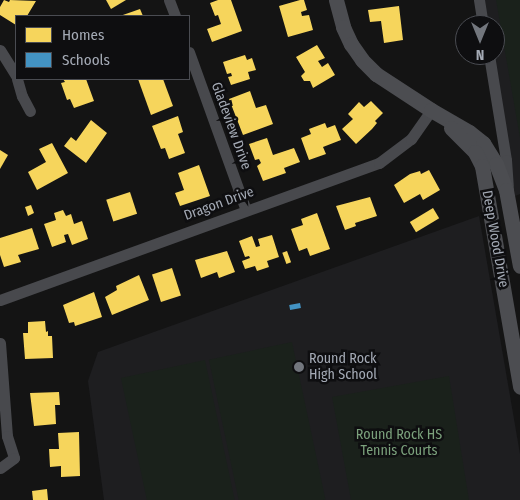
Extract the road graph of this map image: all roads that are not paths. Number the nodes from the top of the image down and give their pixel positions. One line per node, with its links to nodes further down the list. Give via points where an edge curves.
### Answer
1 (169, 0): 4 (street)
2 (336, 0): 11 (street, Deep Wood Drive, via 343,27 362,60 384,81)
3 (479, 0): 5 (street)
4 (176, 15)
5 (481, 15)
6 (0, 50): 9 (street)
7 (190, 55): 13 (street, Gladeview Drive)
8 (490, 65): 14 (street, via 506,160)
9 (15, 74)
10 (18, 80): 12 (street)
11 (431, 110): 13 (street, Dragon Drive, via 411,139 380,163); 14 (street, Deep Wood Drive, via 483,143 502,176); 18 (street, Deep Wood Drive, via 467,144 482,166)
12 (30, 111)
13 (246, 210): 16 (street, Dragon Drive)
14 (510, 210): 15 (street, Deep Wood Drive)
15 (520, 266)
16 (0, 300)
17 (0, 343): 19 (street, via 7,436 14,458)
18 (520, 387)
19 (0, 468)

